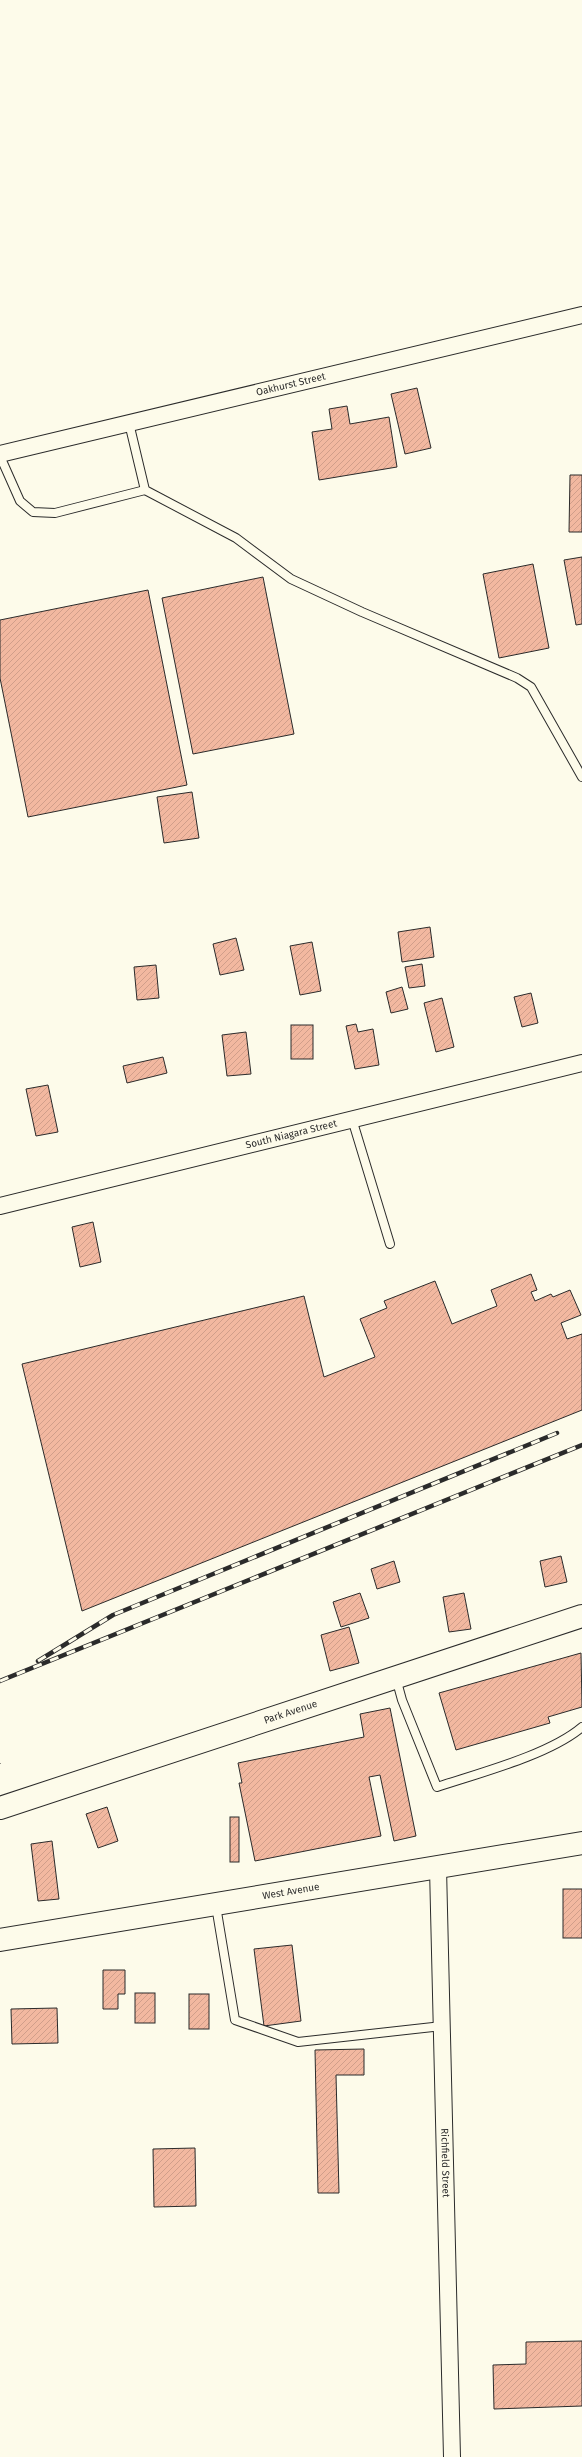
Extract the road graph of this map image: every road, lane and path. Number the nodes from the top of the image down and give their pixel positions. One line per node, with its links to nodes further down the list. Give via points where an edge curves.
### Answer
1 (582, 315): 2 (street, Oakhurst Street)
2 (129, 423): 3 (street, Oakhurst Street); 4 (lane)
3 (0, 455): 4 (lane, via 20,501 33,512 55,513)
4 (144, 490): 5 (lane, via 236,538 291,579 517,678 531,687)
5 (582, 777)
6 (582, 1063): 7 (street, South Niagara Street)
7 (352, 1119): 8 (street, South Niagara Street); 9 (lane)
8 (0, 1206)
9 (390, 1244)
10 (582, 1616): 11 (main road, Park Avenue)
11 (396, 1678): 12 (lane, via 402,1700 437,1787 516,1761 573,1735); 13 (main road, Park Avenue)
12 (582, 1727)
13 (0, 1808)
14 (582, 1843): 15 (main road, West Avenue)
15 (438, 1868): 16 (main road, West Avenue); 18 (street, Richfield Street)
16 (216, 1905): 17 (main road, West Avenue); 18 (lane, via 235,2020 298,2042)
17 (0, 1940)
18 (442, 2026): 19 (street, Richfield Street)
19 (452, 2457)

